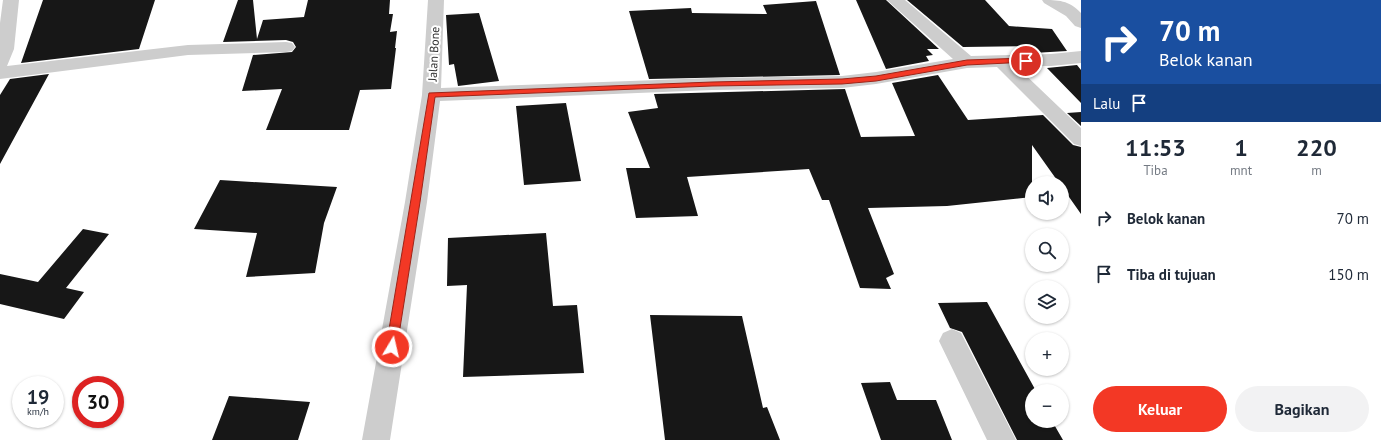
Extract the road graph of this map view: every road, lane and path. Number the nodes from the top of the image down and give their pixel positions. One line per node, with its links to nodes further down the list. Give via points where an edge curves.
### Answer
1 (12, 0): 10 (street, via 5,49)
2 (436, 0): 12 (street, Jalan Bone)
3 (895, 0): 9 (street)
4 (1050, 0): 5 (street, via 1072,13)
5 (1081, 23)
6 (286, 48): 11 (street, via 188,50)
7 (1081, 57): 8 (street)
8 (1000, 61): 9 (street); 13 (street)
9 (967, 62): 12 (street, via 842,82 712,84)
10 (0, 63)
11 (0, 73)
12 (431, 95): 15 (street, Jalan Bone, via 416,202)
13 (1081, 139)
14 (952, 341): 16 (street)
15 (376, 440)
16 (1002, 440)

